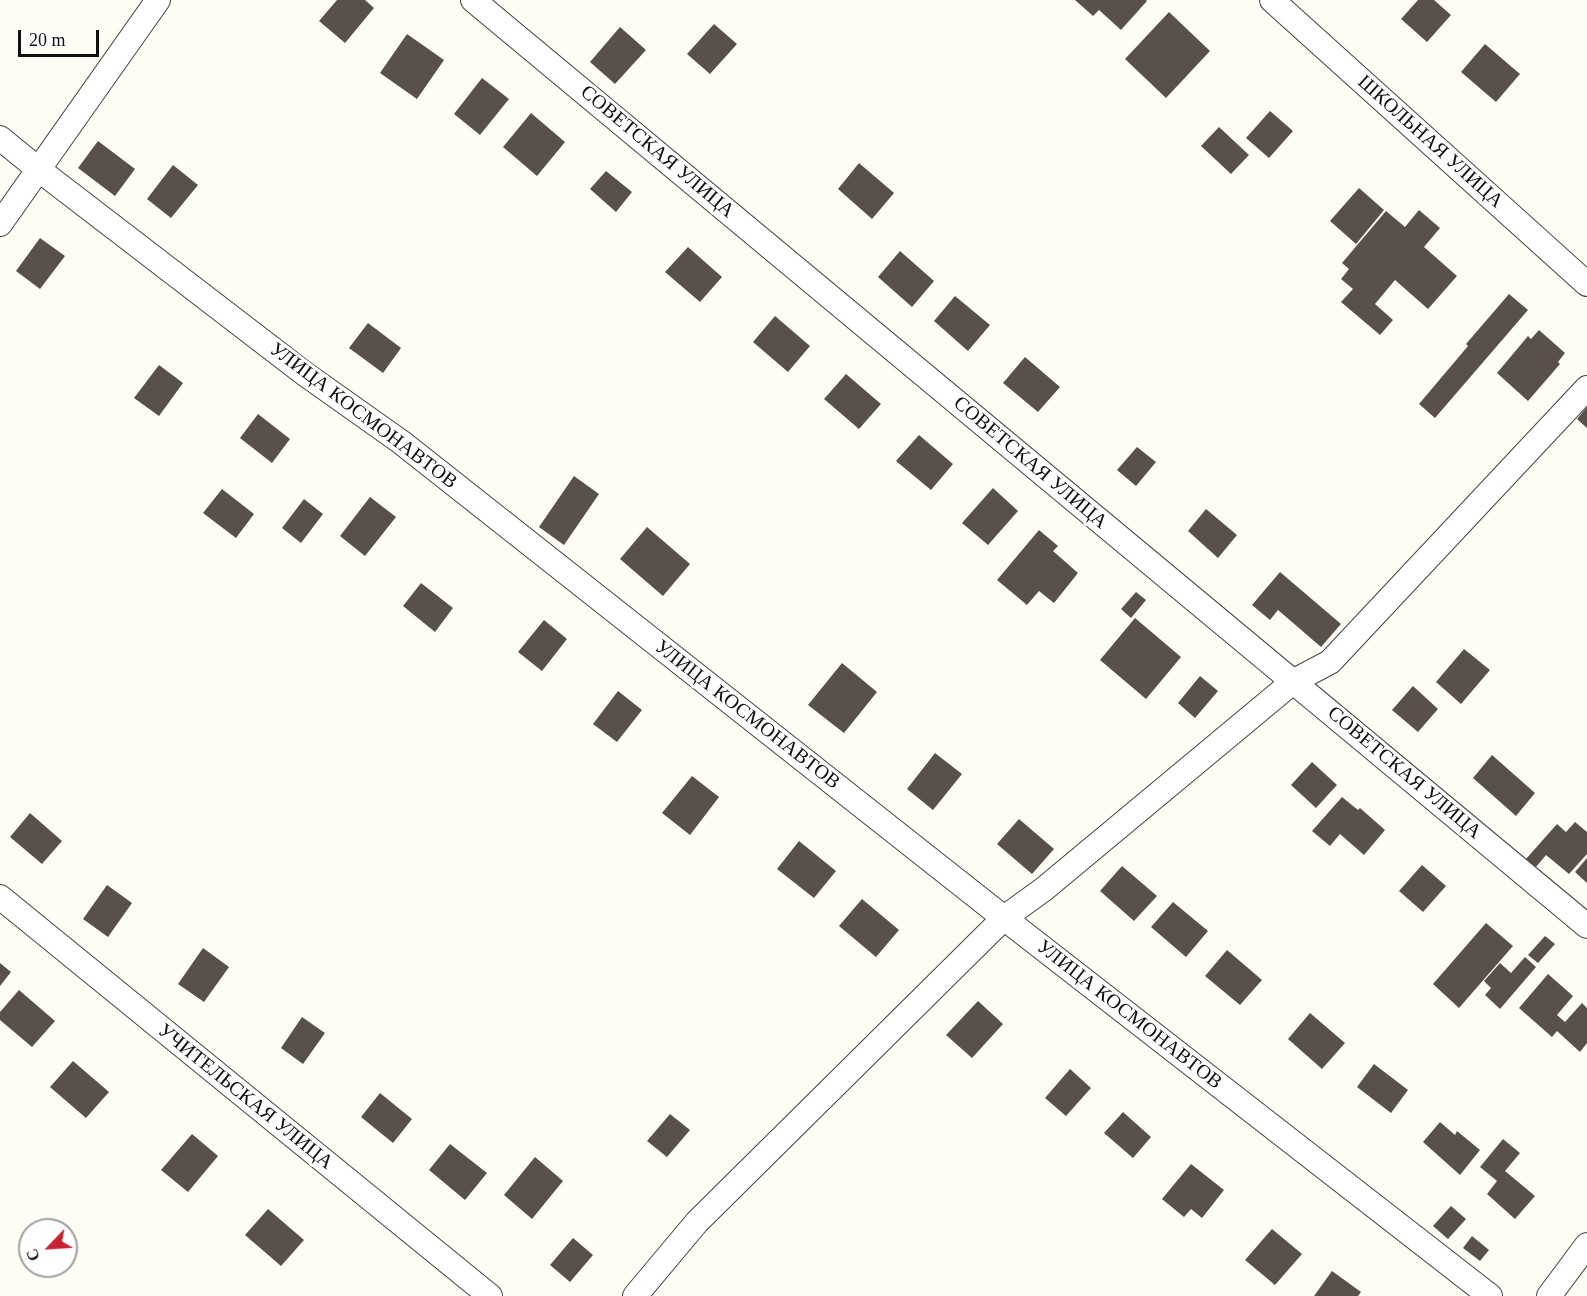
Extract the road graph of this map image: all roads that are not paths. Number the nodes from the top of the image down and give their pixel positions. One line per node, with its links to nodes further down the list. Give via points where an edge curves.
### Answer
1 (158, 0): 5 (street)
2 (473, 0): 9 (street, СОВЕТСКАЯ УЛИЦА)
3 (1272, 0): 7 (street, ШКОЛЬНАЯ УЛИЦА)
4 (0, 138): 5 (street, УЛИЦА КОСМОНАВТОВ)
5 (38, 169): 6 (street); 11 (street, УЛИЦА КОСМОНАВТОВ, via 305,374 401,442)
6 (0, 224)
7 (1587, 284)
8 (1587, 388): 9 (street, via 1330,662)
9 (1294, 681): 11 (street); 12 (street, СОВЕТСКАЯ УЛИЦА)
10 (0, 897): 14 (street, УЧИТЕЛЬСКАЯ УЛИЦА)
11 (1004, 918): 15 (street, via 697,1222); 16 (street, УЛИЦА КОСМОНАВТОВ)
12 (1587, 926)
13 (1587, 1245): 17 (street)
14 (490, 1296)
15 (635, 1296)
16 (1490, 1296)
17 (1549, 1296)

